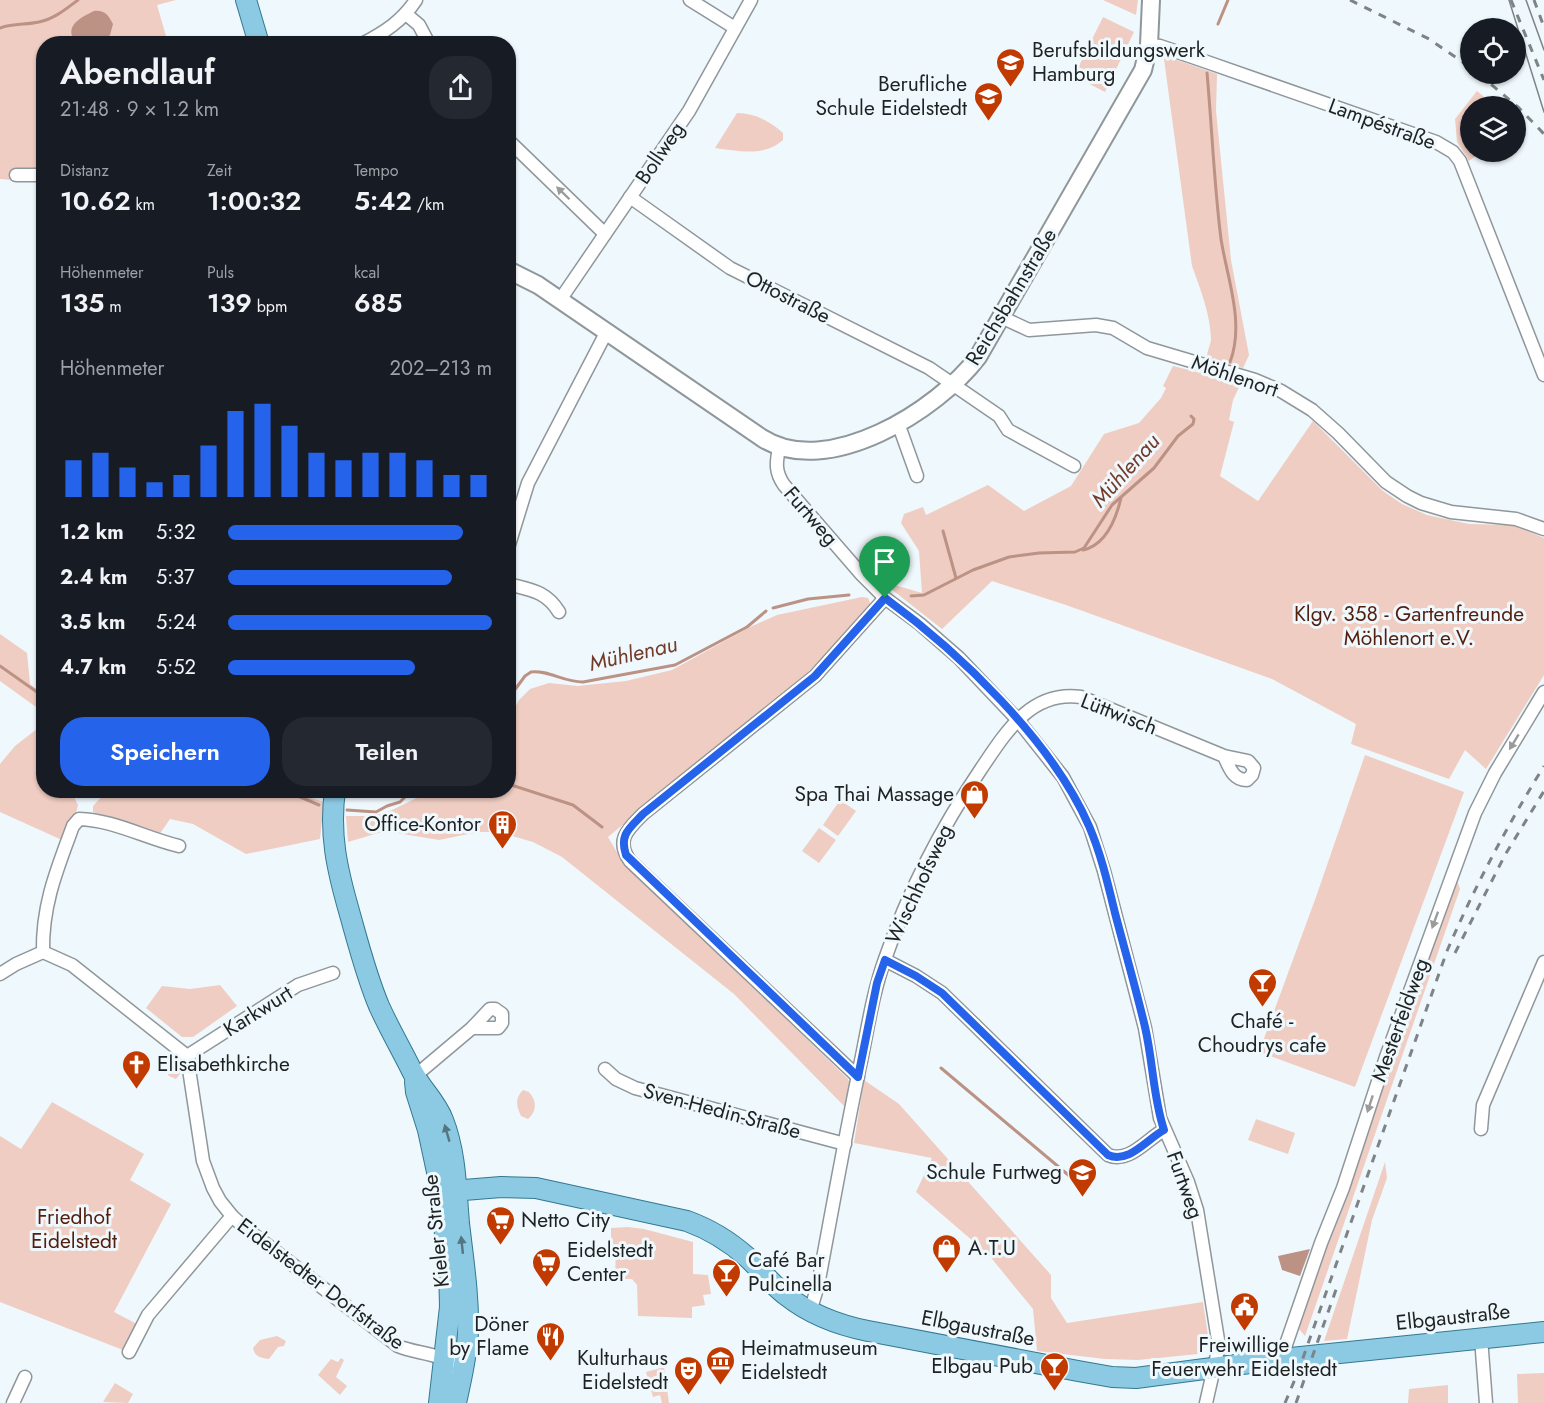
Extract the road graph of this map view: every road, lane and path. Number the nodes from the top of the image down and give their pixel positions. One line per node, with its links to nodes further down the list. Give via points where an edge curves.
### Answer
1 (246, 0): 8 (main road)
2 (416, 0): 6 (street)
3 (690, 0): 7 (street)
4 (751, 0): 7 (street, Bollweg)
5 (1151, 0): 11 (street, Reichsbahnstraße)
6 (406, 14): 9 (street); 10 (street)
7 (735, 28): 15 (street, Bollweg, via 689,111)
8 (257, 36)
9 (377, 36)
10 (425, 36)
11 (1149, 45): 19 (street, Reichsbahnstraße, via 1143,70); 21 (street, Lampéstraße, via 1426,139 1453,152 1460,161)
12 (516, 148): 16 (street, one-way to 12)
13 (16, 175): 14 (street)
14 (36, 175)
15 (630, 197): 16 (street, Bollweg); 22 (street, Ottostraße, via 730,268 929,368)
16 (605, 234): 18 (street, Bollweg)
17 (516, 274): 18 (street, Reichsbahnstraße)
18 (560, 300): 20 (street, Reichsbahnstraße)
19 (1001, 318): 22 (street, Reichsbahnstraße, via 978,357); 28 (street, Möhlenort, via 1029,330 1096,325 1113,328 1147,348 1255,380 1312,410 1386,482 1407,496 1451,512 1516,519)
20 (607, 331): 24 (street, Reichsbahnstraße); 27 (street, via 528,483)
21 (1544, 375)
22 (953, 385): 23 (street, Reichsbahnstraße); 25 (street, Ottostraße, via 999,416 1008,430)
23 (898, 423): 24 (street, Reichsbahnstraße, via 829,450 801,452); 26 (street)
24 (779, 448): 30 (street, Furtweg, via 777,476)
25 (1074, 466)
26 (917, 476)
27 (516, 522)
28 (1544, 529)
29 (516, 586): 31 (street, via 552,600)
30 (885, 598): 33 (street, Furtweg, via 959,658); 46 (street, via 815,676 643,814 623,839 630,861)
31 (559, 612)
32 (1544, 692): 57 (street, Mesterfeldweg, one-way to 57, via 1474,813)
33 (1017, 719): 34 (street, Lüttwisch, via 1055,696 1081,697); 38 (street, Wischhofsweg, via 938,839 904,908); 48 (street, Furtweg, via 1063,777 1094,839 1145,1028)
34 (1224, 756)
35 (334, 798): 45 (main road, Kieler Straße, via 333,840 362,961 379,1006)
36 (179, 846): 37 (street, via 98,820 79,819 50,888 42,927)
37 (43, 952): 41 (street); 43 (street, via 72,965)
38 (885, 960): 46 (street, Wischhofsweg); 48 (street, via 942,993 1108,1155 1126,1156)
39 (1544, 962): 47 (street, via 1487,1095)
40 (333, 973): 43 (street, Karkwurt, via 298,985)
41 (0, 974)
42 (471, 1028): 45 (street)
43 (187, 1056): 51 (street, Eidelstedter Dorfstraße, via 204,1167)
44 (605, 1069): 49 (street, Sven-Hedin-Straße, via 635,1088)
45 (415, 1077): 50 (main road, Kieler Straße, via 416,1092)
46 (858, 1077): 49 (street, Wischhofsweg)
47 (1481, 1129)
48 (1164, 1130): 58 (street, Furtweg, via 1197,1210 1219,1346)
49 (845, 1144): 52 (street, Wischhofsweg)
50 (448, 1191): 52 (main road, Elbgaustraße, via 501,1186 536,1188 687,1221 729,1242 784,1294); 56 (main road, Kieler Straße, via 450,1307); 60 (main road, Kieler Straße, one-way to 50, via 466,1354 467,1300)
51 (232, 1216): 55 (street, Eidelstedter Dorfstraße, via 148,1315); 56 (street, Eidelstedter Dorfstraße, via 398,1346)
52 (810, 1312): 58 (main road, Elbgaustraße, via 857,1329 1112,1377 1161,1376)
53 (1544, 1332): 54 (main road, Elbgaustraße)
54 (1481, 1338): 57 (main road, Elbgaustraße); 64 (street)
55 (129, 1352)
56 (444, 1358): 60 (street, via 454,1365); 62 (main road, Kieler Straße)
57 (1281, 1359): 58 (main road, Elbgaustraße)
58 (1214, 1368): 63 (street, Furtweg)
59 (25, 1377): 61 (street)
60 (457, 1396)
61 (13, 1403)
62 (439, 1403)
63 (1206, 1403)
64 (1486, 1403)

